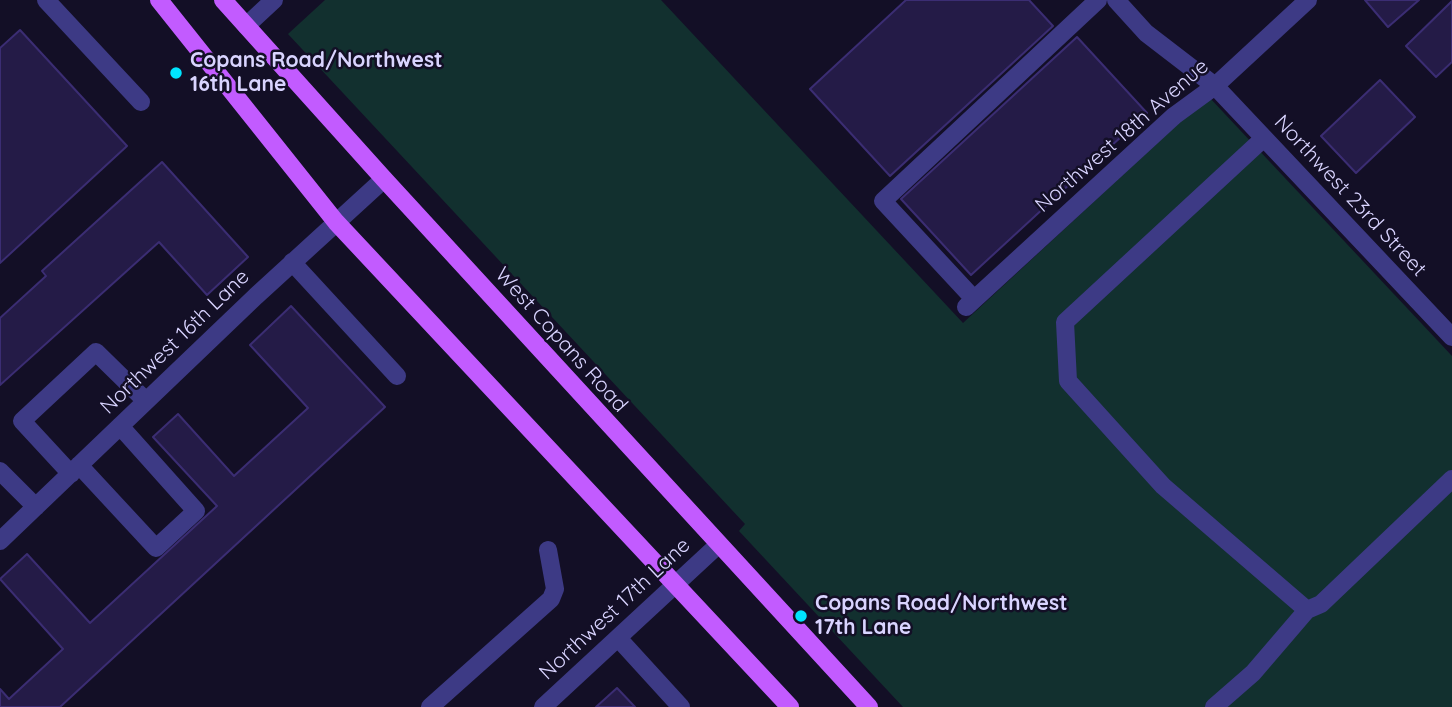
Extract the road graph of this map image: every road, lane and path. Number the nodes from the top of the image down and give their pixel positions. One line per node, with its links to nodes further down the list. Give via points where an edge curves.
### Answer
1 (46, 0): 10 (street)
2 (159, 0): 13 (main road)
3 (223, 0): 8 (main road, West Copans Road)
4 (274, 0): 8 (street)
5 (1098, 0): 9 (street, Northwest 18th Avenue, via 883,201 970,303 1174,116)
6 (1116, 0): 9 (street, Northwest 23rd Street, via 1146,33)
7 (1308, 0): 9 (street, Northwest 18th Avenue)
8 (246, 26): 12 (main road, West Copans Road)
9 (1214, 86): 11 (street, Northwest 23rd Street)
10 (141, 102)
11 (1264, 138): 15 (street, Northwest 23rd Street); 27 (street, via 1065,322 1068,381 1163,486)
12 (384, 179): 13 (street, Northwest 16th Lane); 24 (main road, West Copans Road)
13 (336, 222): 14 (street, Northwest 16th Lane); 26 (main road)
14 (292, 262): 16 (street); 17 (street, Northwest 16th Lane)
15 (1452, 337)
16 (397, 376)
17 (146, 401): 18 (street, Northwest 16th Lane); 19 (street, via 96,352 22,421)
18 (120, 426): 19 (street, Northwest 16th Lane); 19 (street, via 196,511 156,548)
19 (75, 470): 22 (street, Northwest 16th Lane)
20 (0, 471): 22 (street)
21 (1452, 479): 27 (street, via 1321,604)
22 (36, 507): 23 (street, Northwest 16th Lane)
23 (0, 540)
24 (718, 545): 26 (street, Northwest 17th Lane); 33 (main road, West Copans Road)
25 (548, 550): 29 (street, via 555,589 551,599)
26 (676, 584): 28 (street, Northwest 17th Lane); 32 (main road)
27 (1307, 610): 34 (street, via 1253,673)
28 (618, 638): 30 (street, Northwest 17th Lane); 31 (street)
29 (430, 707)
30 (543, 707)
31 (681, 707)
32 (790, 707)
33 (869, 707)
34 (1214, 707)

